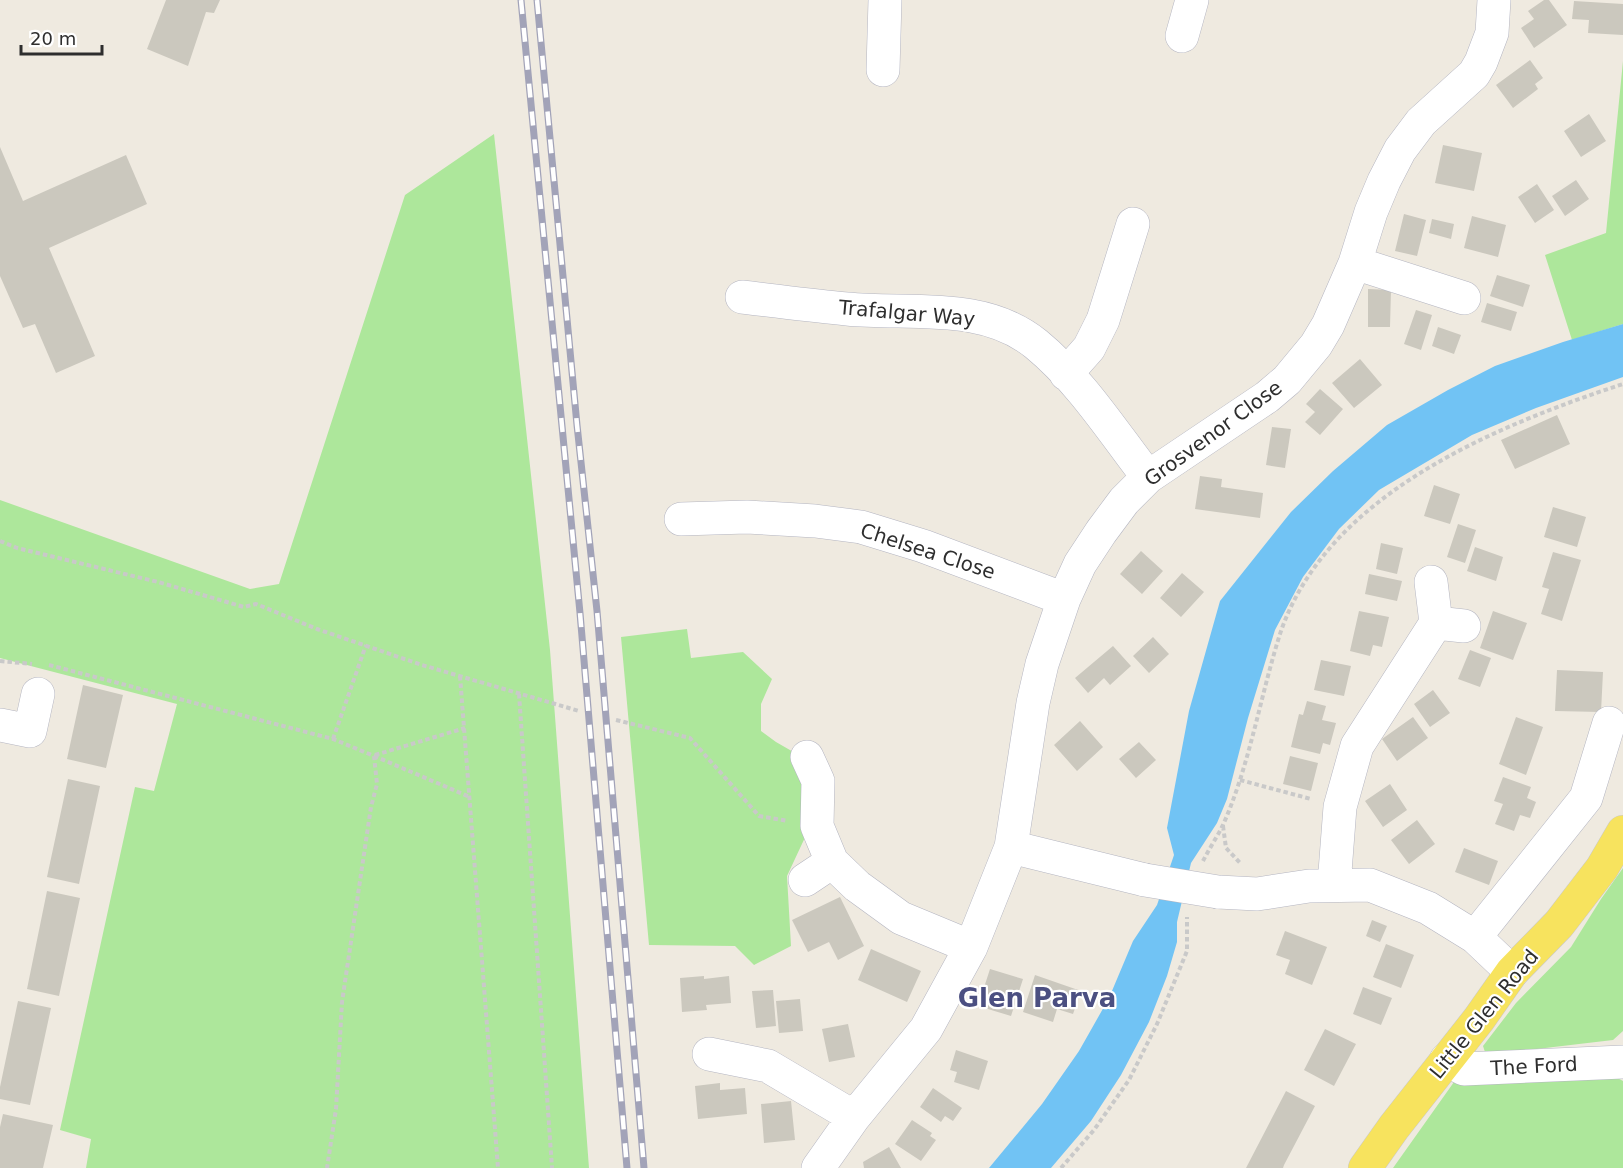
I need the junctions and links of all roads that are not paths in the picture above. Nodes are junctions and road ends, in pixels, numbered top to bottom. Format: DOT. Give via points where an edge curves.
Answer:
graph roads {
  1 [pos="885,0"];
  2 [pos="1192,0"];
  3 [pos="1494,0"];
  4 [pos="1182,36"];
  5 [pos="883,70"];
  6 [pos="1133,224"];
  7 [pos="1355,263"];
  8 [pos="742,297"];
  9 [pos="1464,298"];
  10 [pos="1066,374"];
  11 [pos="1148,477"];
  12 [pos="681,519"];
  13 [pos="1431,582"];
  14 [pos="1064,599"];
  15 [pos="39,674"];
  16 [pos="1609,723"];
  17 [pos="0,725"];
  18 [pos="807,757"];
  19 [pos="1623,832"];
  20 [pos="1011,847"];
  21 [pos="832,862"];
  22 [pos="805,880"];
  23 [pos="1334,885"];
  24 [pos="1475,938"];
  25 [pos="971,946"];
  26 [pos="1512,972"];
  27 [pos="709,1054"];
  28 [pos="1446,1060"];
  29 [pos="1623,1062"];
  30 [pos="854,1118"];
  31 [pos="818,1168"];
  32 [pos="1365,1168"];
  1 -- 5 [label="street"];
  2 -- 4 [label="street"];
  3 -- 7 [label="street, Grosvenor Close" via="1492,33 1481,62 1420,122 1400,150 1371,212"];
  6 -- 10 [label="street" via="1102,320 1089,348"];
  7 -- 9 [label="street"];
  7 -- 11 [label="street, Grosvenor Close" via="1328,325 1287,380"];
  8 -- 10 [label="street, Trafalgar Way" via="848,309 973,316 1016,331 1036,344"];
  10 -- 11 [label="street, Trafalgar Way"];
  11 -- 14 [label="street, Grosvenor Close" via="1101,532"];
  12 -- 14 [label="street, Chelsea Close" via="747,517 861,527"];
  13 -- 23 [label="street" via="1450,624 1357,746 1340,807"];
  14 -- 20 [label="street, Grosvenor Close" via="1035,693"];
  15 -- 17 [label="street" via="30,731"];
  16 -- 24 [label="street" via="1586,798"];
  18 -- 21 [label="street" via="818,781 817,826"];
  19 -- 26 [label="main road, Little Glen Road" via="1602,868 1559,924"];
  20 -- 23 [label="street, bridge" via="1145,880 1218,892 1257,894"];
  20 -- 25 [label="street, Grosvenor Close"];
  21 -- 22 [label="street"];
  21 -- 25 [label="street" via="900,918"];
  23 -- 24 [label="street" via="1370,885 1428,908"];
  24 -- 26 [label="street"];
  25 -- 30 [label="street, Grosvenor Close" via="926,1029"];
  26 -- 28 [label="main road, Little Glen Road"];
  27 -- 30 [label="street" via="768,1066"];
  28 -- 29 [label="street, The Ford" via="1464,1069"];
  28 -- 32 [label="main road, Little Glen Road"];
  30 -- 31 [label="street, Grosvenor Close"];
}
